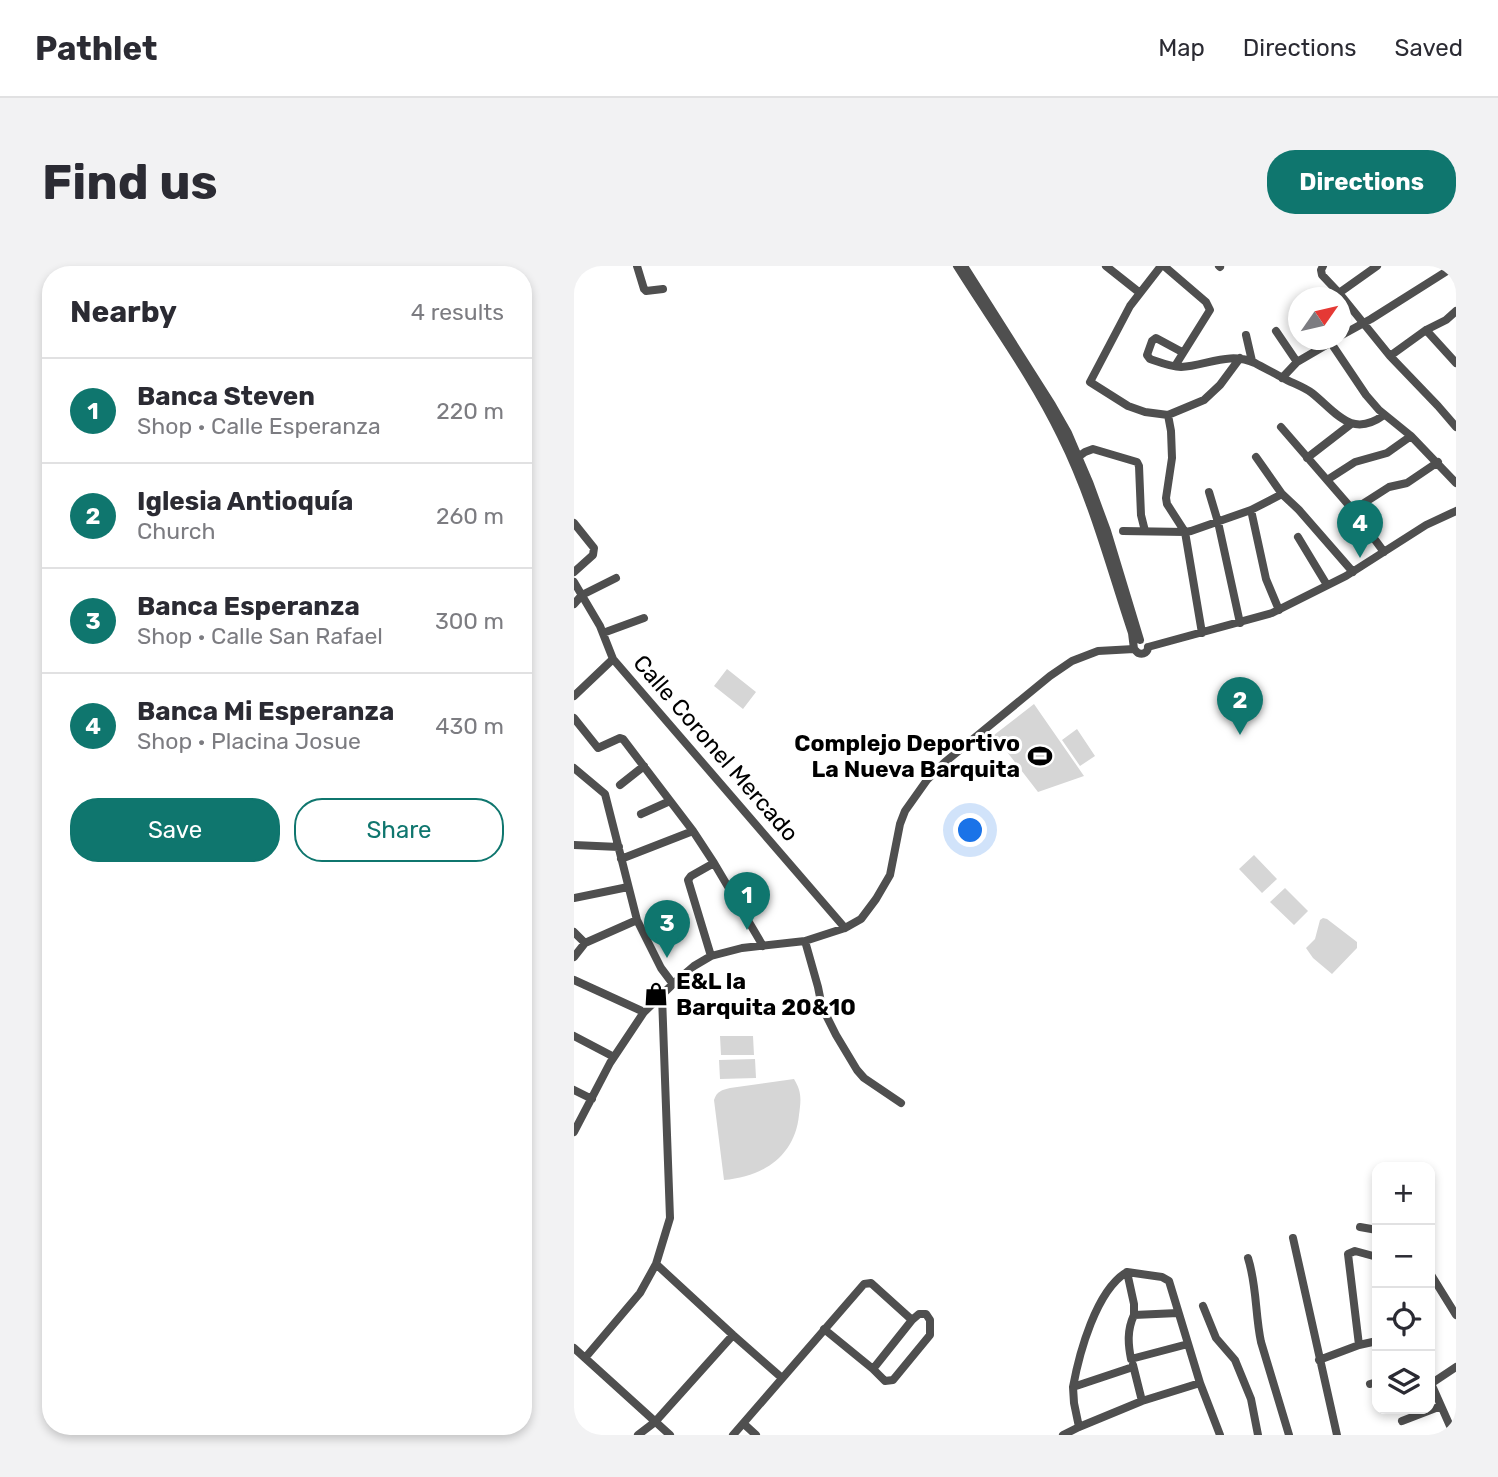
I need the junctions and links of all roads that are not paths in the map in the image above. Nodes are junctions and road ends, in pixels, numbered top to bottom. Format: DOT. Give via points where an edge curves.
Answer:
graph roads {
  1 [pos="637,266"];
  2 [pos="957,266"];
  3 [pos="964,266"];
  4 [pos="1106,266"];
  5 [pos="1162,266"];
  6 [pos="1323,266"];
  7 [pos="1377,266"];
  8 [pos="1455,266"];
  9 [pos="1333,287"];
  10 [pos="1347,287"];
  11 [pos="663,289"];
  12 [pos="1140,293"];
  13 [pos="1351,307"];
  14 [pos="1456,311"];
  15 [pos="1364,323"];
  16 [pos="1426,330"];
  17 [pos="1276,331"];
  18 [pos="1351,331"];
  19 [pos="1246,335"];
  20 [pos="1316,350"];
  21 [pos="1338,350"];
  22 [pos="1182,352"];
  23 [pos="1390,356"];
  24 [pos="1240,358"];
  25 [pos="1252,362"];
  26 [pos="1297,362"];
  27 [pos="1456,363"];
  28 [pos="1175,366"];
  29 [pos="1282,378"];
  30 [pos="1033,380"];
  31 [pos="1168,415"];
  32 [pos="1384,415"];
  33 [pos="1351,424"];
  34 [pos="1281,427"];
  35 [pos="1456,427"];
  36 [pos="1065,435"];
  37 [pos="1411,436"];
  38 [pos="1078,457"];
  39 [pos="1256,457"];
  40 [pos="1307,458"];
  41 [pos="1438,463"];
  42 [pos="1327,481"];
  43 [pos="1456,483"];
  44 [pos="1209,492"];
  45 [pos="1282,494"];
  46 [pos="1251,510"];
  47 [pos="1353,510"];
  48 [pos="1456,510"];
  49 [pos="1218,522"];
  50 [pos="574,523"];
  51 [pos="1123,531"];
  52 [pos="1145,531"];
  53 [pos="1185,532"];
  54 [pos="1298,537"];
  55 [pos="1384,552"];
  56 [pos="574,572"];
  57 [pos="1353,572"];
  58 [pos="616,578"];
  59 [pos="574,582"];
  60 [pos="1327,585"];
  61 [pos="582,595"];
  62 [pos="574,604"];
  63 [pos="1279,610"];
  64 [pos="645,618"];
  65 [pos="1240,623"];
  66 [pos="603,633"];
  67 [pos="1202,633"];
  68 [pos="1136,644"];
  69 [pos="614,659"];
  70 [pos="574,696"];
  71 [pos="574,718"];
  72 [pos="644,766"];
  73 [pos="577,771"];
  74 [pos="574,781"];
  75 [pos="620,785"];
  76 [pos="670,801"];
  77 [pos="641,814"];
  78 [pos="693,831"];
  79 [pos="574,845"];
  80 [pos="619,847"];
  81 [pos="621,859"];
  82 [pos="714,863"];
  83 [pos="628,887"];
  84 [pos="574,898"];
  85 [pos="637,920"];
  86 [pos="845,928"];
  87 [pos="574,932"];
  88 [pos="805,941"];
  89 [pos="585,943"];
  90 [pos="763,946"];
  91 [pos="711,956"];
  92 [pos="574,957"];
  93 [pos="574,980"];
  94 [pos="673,984"];
  95 [pos="662,996"];
  96 [pos="644,1012"];
  97 [pos="574,1036"];
  98 [pos="614,1057"];
  99 [pos="574,1090"];
  100 [pos="592,1099"];
  101 [pos="901,1103"];
  102 [pos="574,1130"];
  103 [pos="1360,1227"];
  104 [pos="1372,1229"];
  105 [pos="1293,1238"];
  106 [pos="1372,1256"];
  107 [pos="1248,1258"];
  108 [pos="656,1265"];
  109 [pos="1126,1272"];
  110 [pos="1435,1281"];
  111 [pos="1203,1306"];
  112 [pos="1178,1312"];
  113 [pos="1134,1315"];
  114 [pos="1456,1315"];
  115 [pos="912,1320"];
  116 [pos="824,1329"];
  117 [pos="733,1335"];
  118 [pos="1372,1342"];
  119 [pos="1188,1344"];
  120 [pos="1359,1345"];
  121 [pos="574,1348"];
  122 [pos="585,1358"];
  123 [pos="1319,1360"];
  124 [pos="1132,1363"];
  125 [pos="1456,1367"];
  126 [pos="873,1369"];
  127 [pos="782,1378"];
  128 [pos="1435,1380"];
  129 [pos="1200,1383"];
  130 [pos="1073,1387"];
  131 [pos="1435,1392"];
  132 [pos="1142,1401"];
  133 [pos="1441,1406"];
  134 [pos="1456,1415"];
  135 [pos="1402,1421"];
  136 [pos="1447,1421"];
  137 [pos="655,1422"];
  138 [pos="744,1424"];
  139 [pos="1079,1427"];
  140 [pos="638,1435"];
  141 [pos="670,1435"];
  142 [pos="733,1435"];
  143 [pos="756,1435"];
  144 [pos="1063,1435"];
  145 [pos="1220,1435"];
  146 [pos="1258,1435"];
  147 [pos="1289,1435"];
  148 [pos="1337,1435"];
  149 [pos="1454,1435"];
  1 -- 11 [label="street" via="646,291"];
  2 -- 30 [label="street"];
  3 -- 30 [label="street"];
  4 -- 12 [label="street"];
  5 -- 12 [label="street"];
  5 -- 22 [label="street" via="1210,310"];
  6 -- 9 [label="street" via="1322,275"];
  7 -- 10 [label="street"];
  8 -- 15 [label="street"];
  12 -- 31 [label="street" via="1090,380 1128,406"];
  13 -- 15 [label="street"];
  14 -- 16 [label="street"];
  15 -- 18 [label="street"];
  15 -- 23 [label="street"];
  16 -- 23 [label="street"];
  16 -- 27 [label="street"];
  17 -- 26 [label="street"];
  19 -- 25 [label="street"];
  20 -- 26 [label="street"];
  21 -- 32 [label="street" via="1366,396"];
  22 -- 28 [label="street"];
  22 -- 28 [label="street" via="1156,338 1152,341 1148,357"];
  23 -- 35 [label="street"];
  24 -- 25 [label="street"];
  24 -- 28 [label="street"];
  24 -- 31 [label="street" via="1205,400"];
  25 -- 29 [label="street"];
  26 -- 29 [label="street"];
  29 -- 33 [label="street" via="1310,391"];
  30 -- 36 [label="street"];
  31 -- 53 [label="street" via="1172,458 1166,498"];
  32 -- 33 [label="street" via="1376,421"];
  32 -- 37 [label="street"];
  33 -- 40 [label="street"];
  34 -- 40 [label="street"];
  36 -- 38 [label="street"];
  36 -- 68 [label="street"];
  37 -- 41 [label="street"];
  37 -- 42 [label="street" via="1387,453 1355,462"];
  38 -- 52 [label="street" via="1093,449 1137,462"];
  38 -- 68 [label="street" via="1107,531"];
  39 -- 45 [label="street"];
  40 -- 42 [label="street"];
  41 -- 43 [label="street"];
  41 -- 47 [label="street"];
  42 -- 47 [label="street"];
  44 -- 49 [label="street"];
  45 -- 46 [label="street"];
  45 -- 57 [label="street"];
  46 -- 49 [label="street"];
  46 -- 63 [label="street" via="1266,579"];
  47 -- 55 [label="street"];
  48 -- 55 [label="street"];
  49 -- 53 [label="street"];
  49 -- 65 [label="street"];
  50 -- 56 [label="street" via="594,548 593,555"];
  51 -- 52 [label="street"];
  52 -- 53 [label="street"];
  53 -- 67 [label="street"];
  54 -- 60 [label="street"];
  55 -- 57 [label="street"];
  57 -- 60 [label="street"];
  58 -- 61 [label="street"];
  59 -- 61 [label="street, Calle Coronel Mercado"];
  60 -- 63 [label="street"];
  61 -- 62 [label="street"];
  61 -- 66 [label="street, Calle Coronel Mercado"];
  63 -- 65 [label="street"];
  64 -- 66 [label="street"];
  65 -- 67 [label="street"];
  66 -- 69 [label="street, Calle Coronel Mercado"];
  67 -- 68 [label="street" via="1148,647 1145,641"];
  68 -- 86 [label="street" via="1098,650 1072,661 945,762 905,811 890,875 876,899 860,919"];
  69 -- 70 [label="street"];
  69 -- 86 [label="street, Calle Coronel Mercado"];
  71 -- 72 [label="street" via="598,748 622,738"];
  72 -- 75 [label="street"];
  72 -- 76 [label="street"];
  73 -- 74 [label="street"];
  73 -- 80 [label="street" via="606,794"];
  76 -- 77 [label="street"];
  76 -- 78 [label="street"];
  78 -- 81 [label="street"];
  78 -- 82 [label="street"];
  79 -- 80 [label="street"];
  80 -- 81 [label="street"];
  81 -- 83 [label="street"];
  82 -- 90 [label="street"];
  82 -- 91 [label="street" via="688,880"];
  83 -- 84 [label="street"];
  83 -- 85 [label="street"];
  85 -- 89 [label="street"];
  85 -- 94 [label="street"];
  86 -- 88 [label="street"];
  87 -- 89 [label="street"];
  88 -- 90 [label="street"];
  88 -- 101 [label="street" via="822,1007 836,1035 857,1070"];
  89 -- 92 [label="street"];
  90 -- 91 [label="street"];
  91 -- 94 [label="street"];
  93 -- 96 [label="street"];
  94 -- 95 [label="street"];
  95 -- 96 [label="street"];
  95 -- 108 [label="street" via="670,1217"];
  96 -- 98 [label="street"];
  97 -- 98 [label="street"];
  98 -- 100 [label="street"];
  99 -- 100 [label="street"];
  100 -- 102 [label="street"];
  103 -- 104 [label="street"];
  105 -- 123 [label="street"];
  106 -- 120 [label="street" via="1348,1254"];
  107 -- 147 [label="street" via="1261,1342"];
  108 -- 117 [label="street"];
  108 -- 122 [label="street" via="640,1293"];
  109 -- 112 [label="street" via="1166,1278"];
  109 -- 113 [label="street"];
  109 -- 130 [label="street" via="1110,1286 1094,1318"];
  110 -- 114 [label="street"];
  111 -- 146 [label="street" via="1216,1338 1236,1360"];
  112 -- 113 [label="street"];
  112 -- 119 [label="street"];
  113 -- 124 [label="street" via="1128,1345"];
  115 -- 116 [label="street" via="869,1283"];
  115 -- 126 [label="street"];
  115 -- 126 [label="street" via="926,1314 930,1335 892,1380 885,1381"];
  116 -- 126 [label="street"];
  116 -- 127 [label="street"];
  117 -- 127 [label="street"];
  117 -- 137 [label="street"];
  118 -- 120 [label="street"];
  119 -- 124 [label="street"];
  119 -- 129 [label="street"];
  120 -- 123 [label="street"];
  121 -- 122 [label="street"];
  122 -- 137 [label="street"];
  123 -- 148 [label="street"];
  124 -- 130 [label="street"];
  124 -- 132 [label="street"];
  125 -- 128 [label="street"];
  127 -- 138 [label="street"];
  129 -- 132 [label="street"];
  129 -- 145 [label="street"];
  130 -- 139 [label="street"];
  131 -- 133 [label="street"];
  132 -- 139 [label="street"];
  133 -- 135 [label="street"];
  133 -- 136 [label="street"];
  134 -- 136 [label="street"];
  136 -- 149 [label="street"];
  137 -- 140 [label="street"];
  137 -- 141 [label="street"];
  138 -- 142 [label="street"];
  138 -- 143 [label="street"];
  139 -- 144 [label="street"];
}
